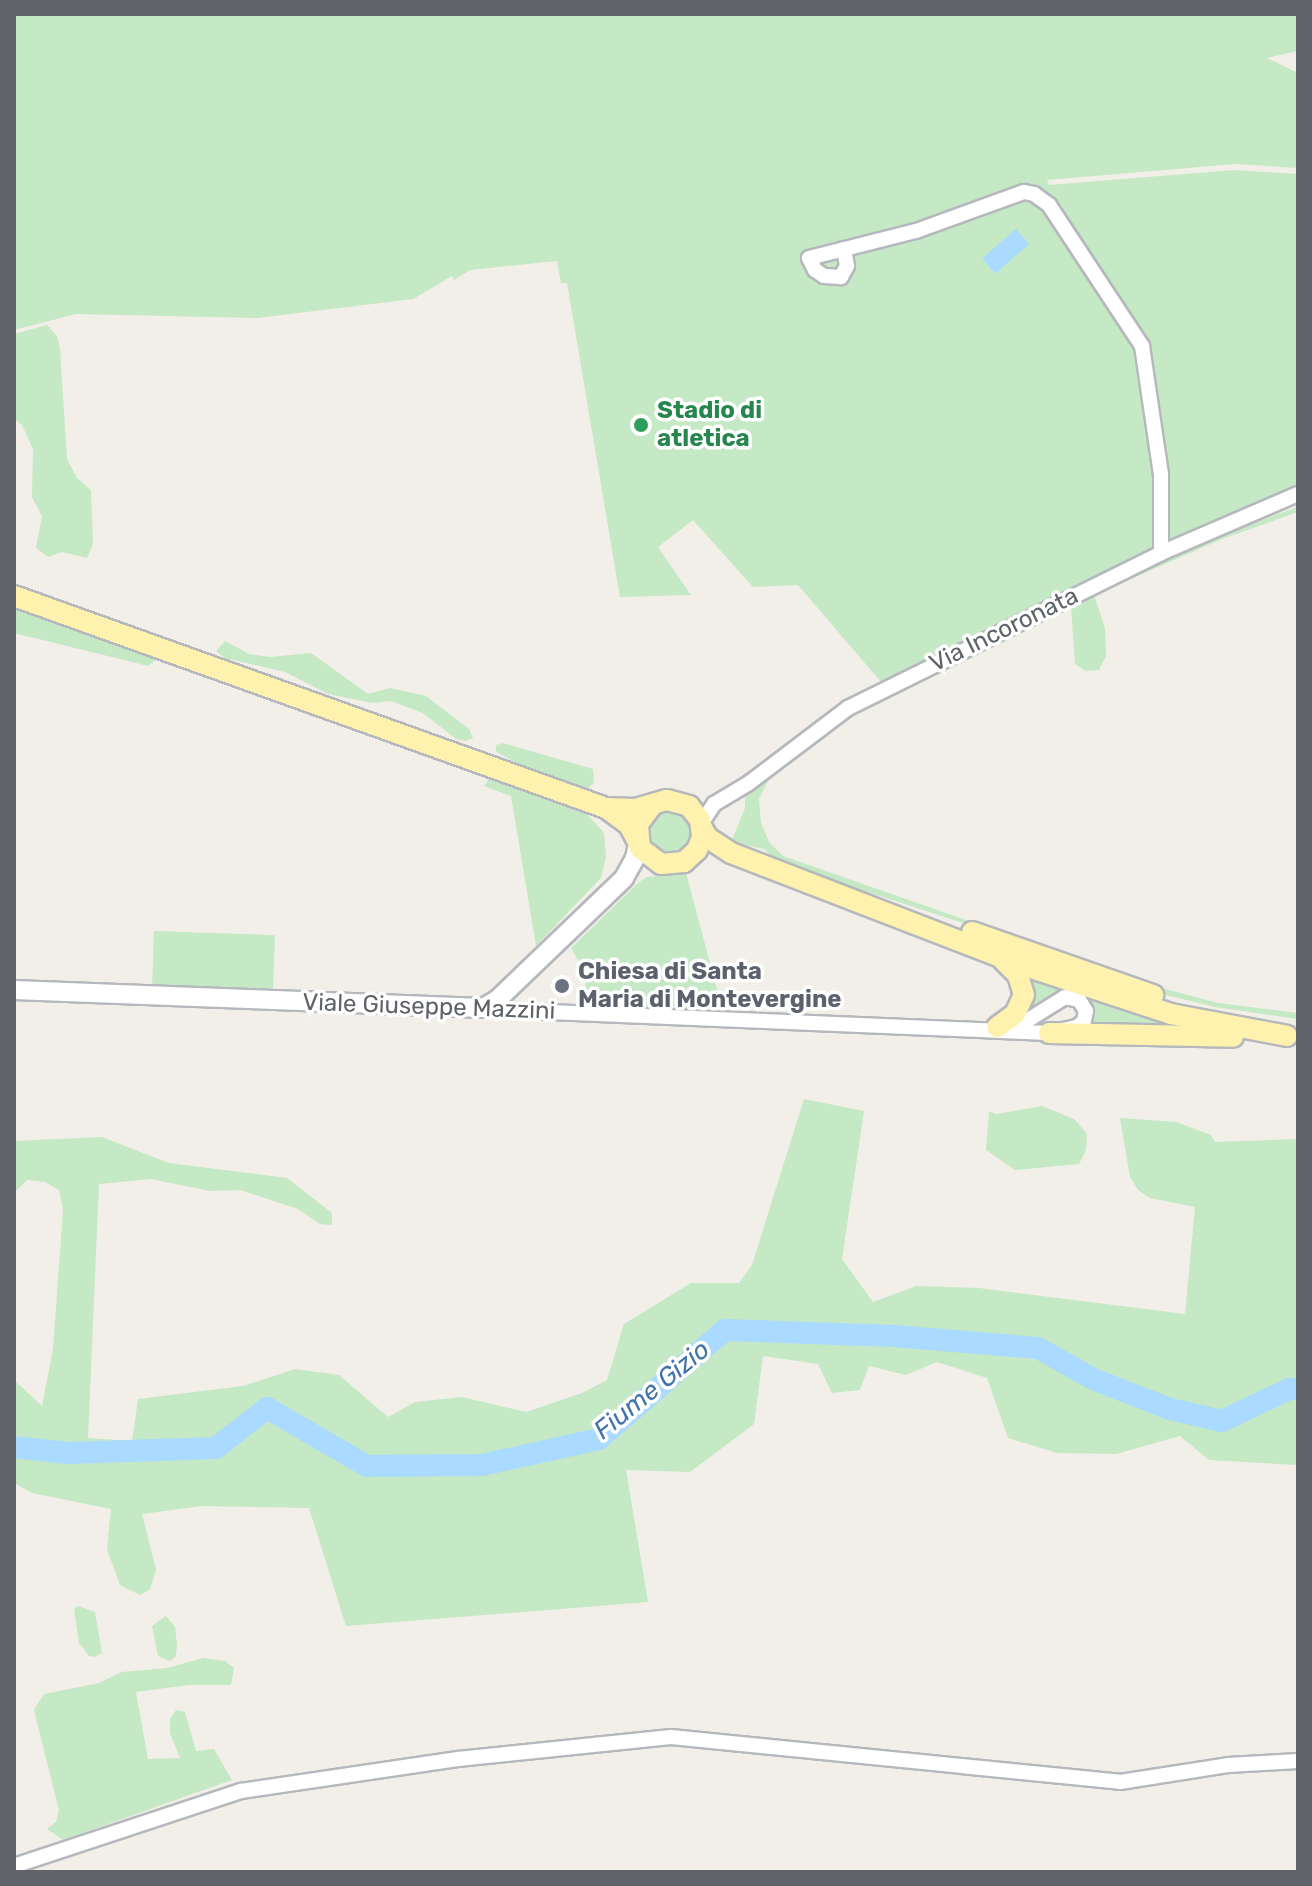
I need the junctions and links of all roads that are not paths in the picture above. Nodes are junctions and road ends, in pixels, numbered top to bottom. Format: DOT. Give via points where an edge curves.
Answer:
graph roads {
  1 [pos="844,249"];
  2 [pos="1298,494"];
  3 [pos="1161,553"];
  4 [pos="14,596"];
  5 [pos="728,795"];
  6 [pos="653,804"];
  7 [pos="685,804"];
  8 [pos="606,808"];
  9 [pos="702,826"];
  10 [pos="638,842"];
  11 [pos="731,853"];
  12 [pos="691,857"];
  13 [pos="665,865"];
  14 [pos="624,878"];
  15 [pos="846,894"];
  16 [pos="997,955"];
  17 [pos="511,986"];
  18 [pos="14,990"];
  19 [pos="488,1006"];
  20 [pos="529,1011"];
  21 [pos="993,1028"];
  22 [pos="1049,1033"];
  23 [pos="1294,1033"];
  24 [pos="1298,1761"];
  25 [pos="14,1866"];
  1 -- 3 [label="street" via="916,231 1024,192 1049,205 1142,346 1161,474"];
  2 -- 3 [label="street, Via Incoronata"];
  3 -- 5 [label="street, Via Incoronata" via="848,708"];
  4 -- 8 [label="main road"];
  5 -- 7 [label="street, Via Incoronata"];
  5 -- 9 [label="street, Via Incoronata" via="710,808"];
  6 -- 7 [label="main road"];
  6 -- 8 [label="main road"];
  6 -- 10 [label="main road" via="640,819"];
  7 -- 9 [label="main road"];
  8 -- 10 [label="main road" via="629,825"];
  9 -- 11 [label="main road" via="708,838"];
  9 -- 12 [label="main road"];
  10 -- 13 [label="main road" via="649,858"];
  10 -- 14 [label="main road"];
  11 -- 12 [label="main road"];
  11 -- 15 [label="main road"];
  12 -- 13 [label="main road"];
  13 -- 14 [label="main road"];
  14 -- 17 [label="main road"];
  15 -- 16 [label="main road"];
  15 -- 23 [label="main road" via="1181,1004"];
  16 -- 21 [label="main road" via="1018,975 1024,995 1015,1014"];
  16 -- 23 [label="main road" via="1152,1009"];
  17 -- 19 [label="main road"];
  17 -- 20 [label="street" via="518,1004"];
  18 -- 19 [label="main road, Viale Giuseppe Mazzini"];
  19 -- 20 [label="street, Viale Giuseppe Mazzini"];
  20 -- 21 [label="street, Viale Giuseppe Mazzini"];
  21 -- 22 [label="street, Viale Giuseppe Mazzini"];
  21 -- 22 [label="street, Viale Giuseppe Mazzini" via="1025,1022 1065,997 1082,1003 1086,1014 1081,1024"];
  22 -- 23 [label="main road"];
  24 -- 25 [label="street" via="1228,1765 1120,1782 671,1737 458,1759 241,1791"];
}
